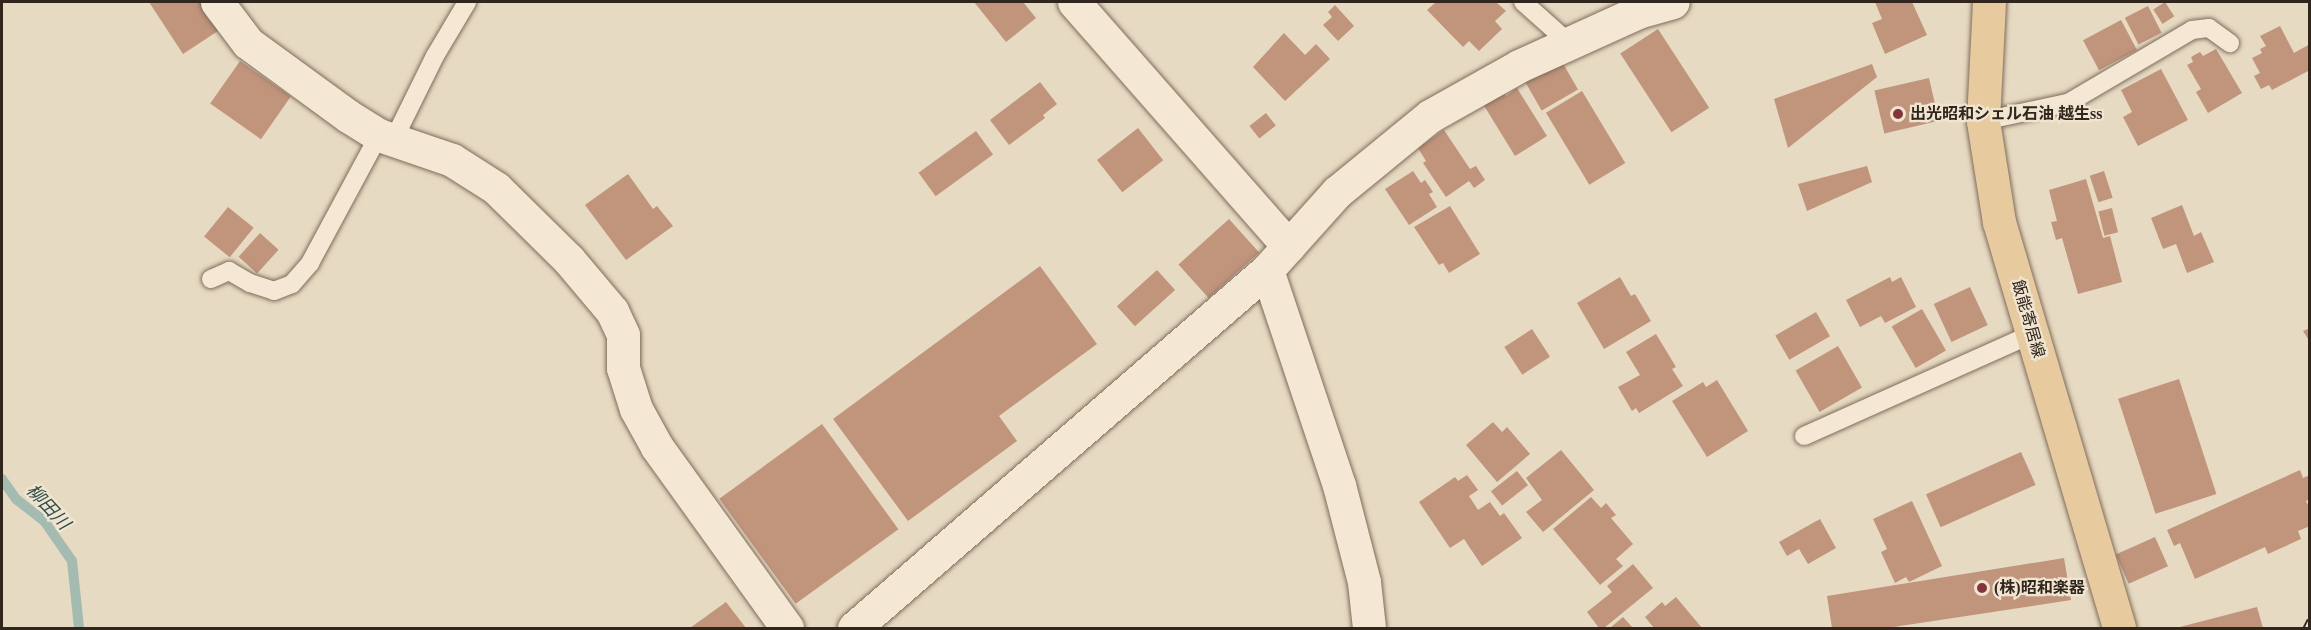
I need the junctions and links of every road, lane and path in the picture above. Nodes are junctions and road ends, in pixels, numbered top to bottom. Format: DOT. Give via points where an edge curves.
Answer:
graph roads {
  1 [pos="217,2"];
  2 [pos="467,2"];
  3 [pos="1074,2"];
  4 [pos="1523,2"];
  5 [pos="1673,2"];
  6 [pos="1989,2"];
  7 [pos="1569,43"];
  8 [pos="2230,43"];
  9 [pos="1983,121"];
  10 [pos="386,138"];
  11 [pos="1277,258"];
  12 [pos="211,279"];
  13 [pos="2032,334"];
  14 [pos="1804,436"];
  15 [pos="787,628"];
  16 [pos="854,628"];
  17 [pos="1369,628"];
  18 [pos="2119,628"];
  1 -- 10 [label="street" via="248,43"];
  2 -- 10 [label="lane"];
  3 -- 11 [label="street"];
  4 -- 7 [label="lane"];
  5 -- 7 [label="street" via="1638,12"];
  6 -- 9 [label="main road, 飯能寄居線"];
  7 -- 11 [label="street" via="1430,116 1337,192"];
  8 -- 9 [label="lane" via="2209,28 2192,30 2068,103"];
  9 -- 13 [label="main road, 飯能寄居線" via="1999,222"];
  10 -- 12 [label="lane" via="310,263 292,284 274,291 229,271"];
  10 -- 15 [label="street" via="452,160 496,188 569,260 612,311 623,335 622,368 636,409 657,447"];
  11 -- 16 [label="street"];
  11 -- 17 [label="street" via="1364,582"];
  13 -- 14 [label="lane"];
  13 -- 18 [label="main road, 飯能寄居線"];
}
